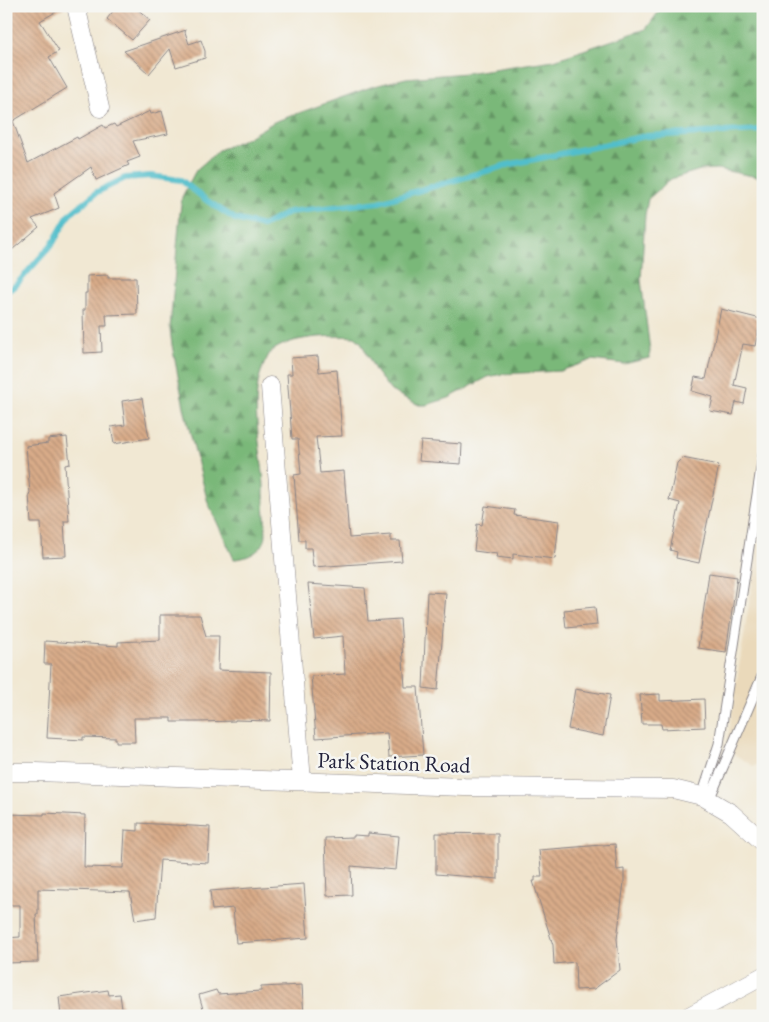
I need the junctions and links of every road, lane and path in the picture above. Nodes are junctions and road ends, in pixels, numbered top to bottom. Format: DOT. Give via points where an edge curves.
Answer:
graph roads {
  1 [pos="76,6"];
  2 [pos="100,108"];
  3 [pos="270,386"];
  4 [pos="763,455"];
  5 [pos="763,674"];
  6 [pos="6,772"];
  7 [pos="302,781"];
  8 [pos="706,798"];
  9 [pos="763,842"];
  10 [pos="763,976"];
  11 [pos="689,1016"];
  1 -- 2 [label="street"];
  3 -- 7 [label="street"];
  4 -- 8 [label="lane" via="719,744"];
  5 -- 8 [label="lane"];
  6 -- 7 [label="street, Park Station Road"];
  7 -- 8 [label="street, Park Station Road" via="464,787 673,788"];
  8 -- 9 [label="street, Park Station Road" via="731,813"];
  10 -- 11 [label="street"];
}
